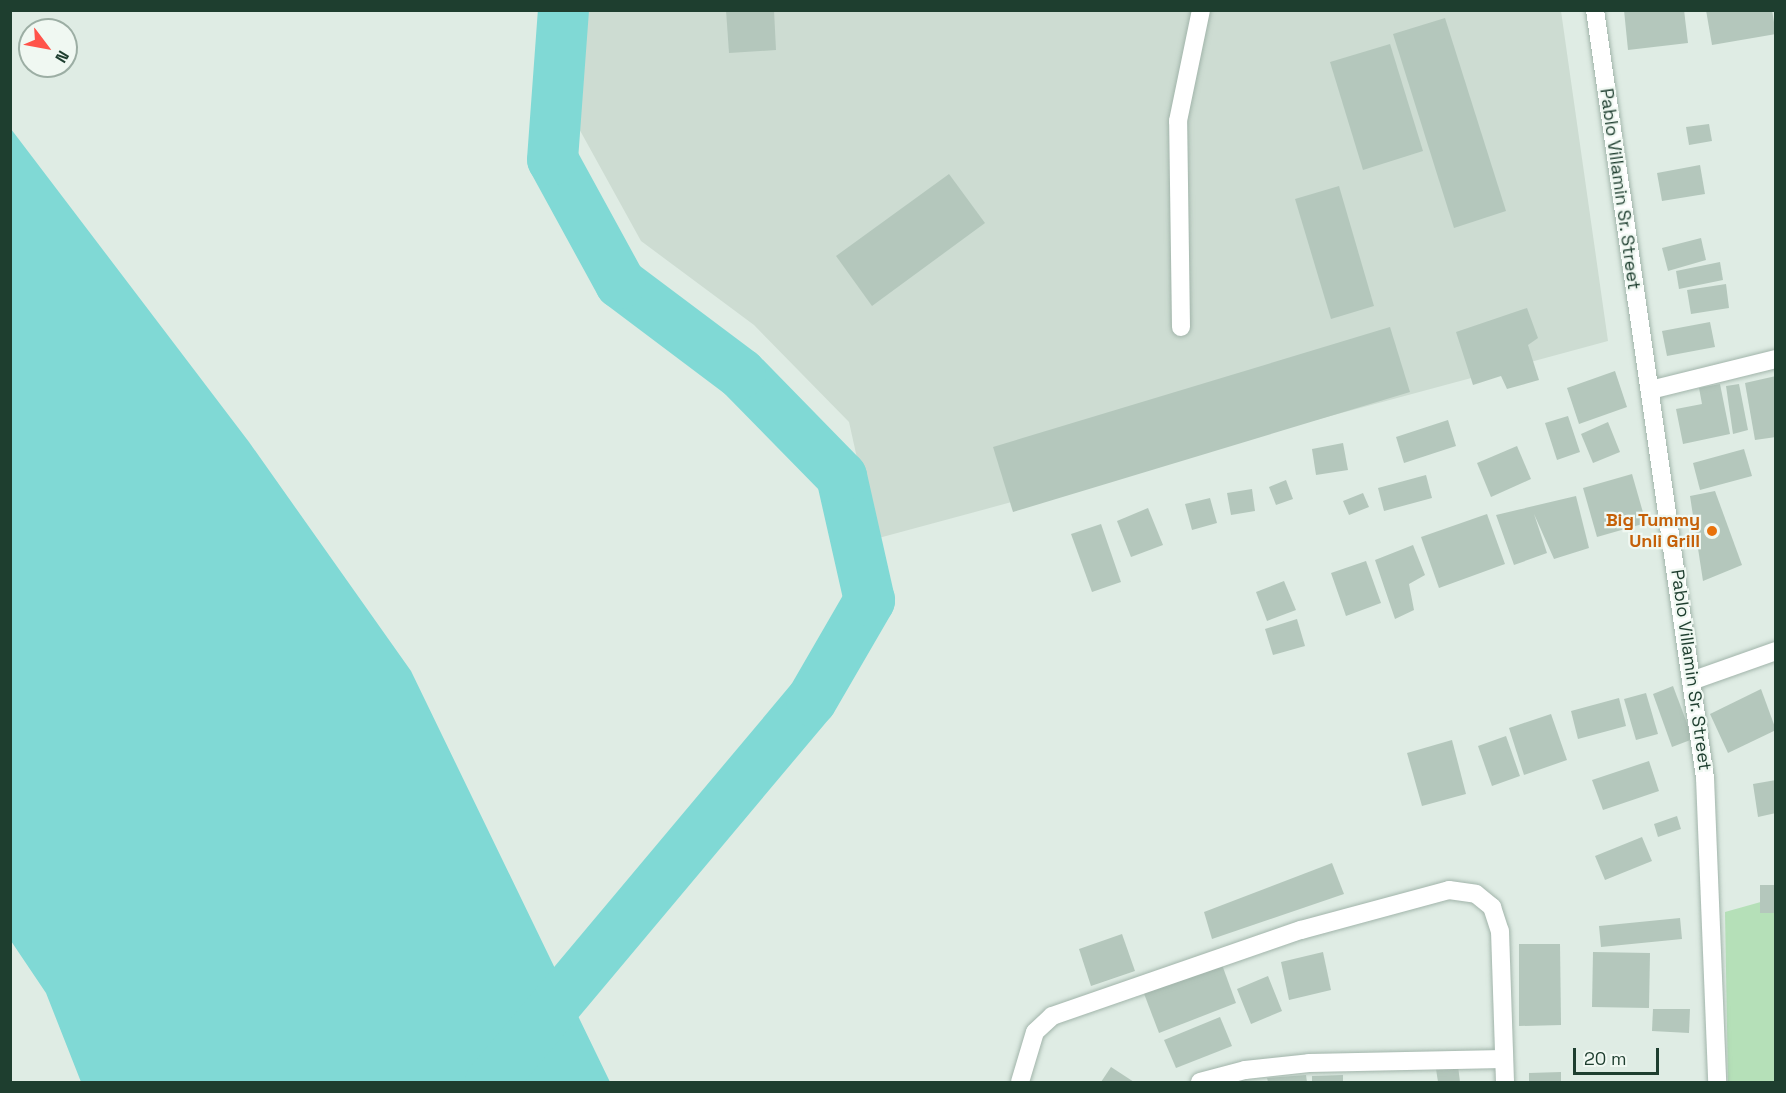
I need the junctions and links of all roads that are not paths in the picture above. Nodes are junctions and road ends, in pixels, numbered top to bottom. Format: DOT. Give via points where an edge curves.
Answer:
graph roads {
  1 [pos="1201,10"];
  2 [pos="1595,10"];
  3 [pos="1182,327"];
  4 [pos="1776,359"];
  5 [pos="1650,390"];
  6 [pos="1776,651"];
  7 [pos="1694,681"];
  8 [pos="1503,1059"];
  9 [pos="1020,1083"];
  10 [pos="1200,1083"];
  11 [pos="1505,1083"];
  12 [pos="1717,1083"];
  1 -- 3 [label="street" via="1178,120"];
  2 -- 5 [label="street, Pablo Villamin Sr. Street"];
  4 -- 5 [label="street"];
  5 -- 7 [label="street, Pablo Villamin Sr. Street"];
  6 -- 7 [label="street"];
  7 -- 12 [label="street, Pablo Villamin Sr. Street" via="1714,924"];
  8 -- 9 [label="street" via="1500,931 1492,907 1476,894 1449,890 1301,930 1052,1016 1035,1032"];
  8 -- 10 [label="street" via="1309,1064 1245,1070"];
  8 -- 11 [label="street"];
}
